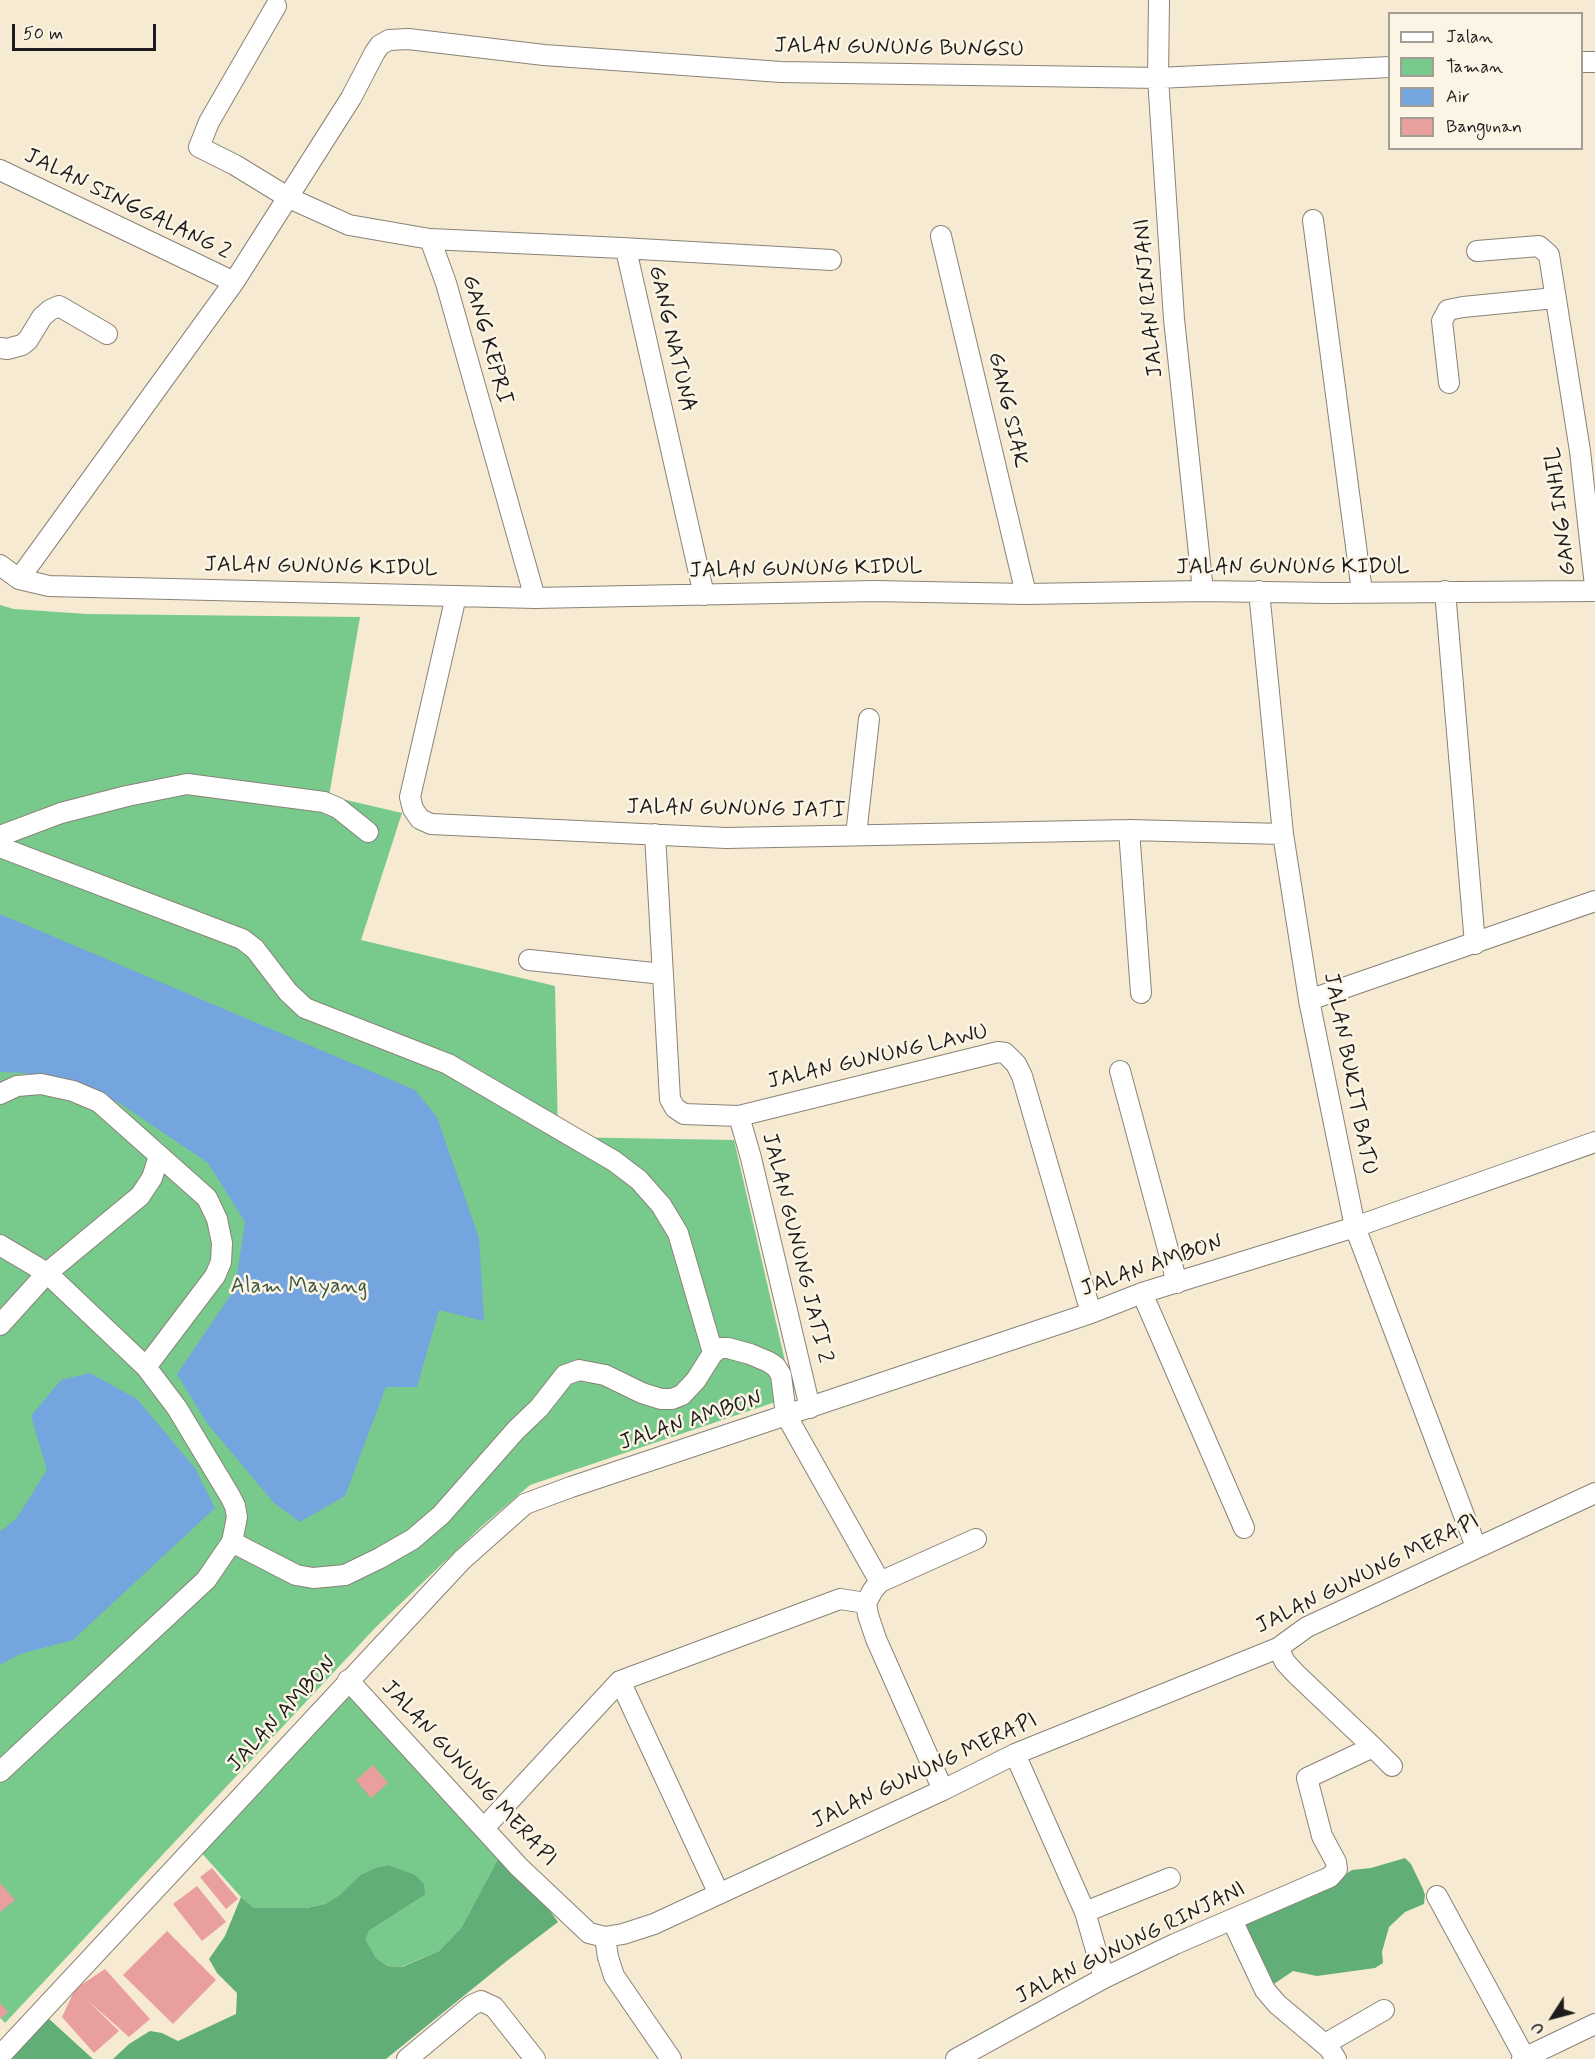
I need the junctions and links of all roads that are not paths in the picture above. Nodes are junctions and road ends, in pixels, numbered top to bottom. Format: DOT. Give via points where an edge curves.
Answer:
graph roads {
  1 [pos="1159,0"];
  2 [pos="276,6"];
  3 [pos="1388,67"];
  4 [pos="1158,78"];
  5 [pos="0,170"];
  6 [pos="289,198"];
  7 [pos="1313,220"];
  8 [pos="941,236"];
  9 [pos="430,239"];
  10 [pos="622,248"];
  11 [pos="1477,251"];
  12 [pos="831,260"];
  13 [pos="234,282"];
  14 [pos="1555,298"];
  15 [pos="106,334"];
  16 [pos="0,348"];
  17 [pos="1449,383"];
  18 [pos="0,566"];
  19 [pos="19,579"];
  20 [pos="1595,586"];
  21 [pos="1203,591"];
  22 [pos="1259,591"];
  23 [pos="1445,591"];
  24 [pos="1595,591"];
  25 [pos="1362,592"];
  26 [pos="1026,594"];
  27 [pos="704,595"];
  28 [pos="456,596"];
  29 [pos="535,598"];
  30 [pos="869,719"];
  31 [pos="1129,830"];
  32 [pos="368,832"];
  33 [pos="655,834"];
  34 [pos="1284,834"];
  35 [pos="856,835"];
  36 [pos="0,836"];
  37 [pos="0,848"];
  38 [pos="1595,901"];
  39 [pos="1475,944"];
  40 [pos="529,960"];
  41 [pos="663,974"];
  42 [pos="1141,993"];
  43 [pos="1309,1000"];
  44 [pos="1120,1071"];
  45 [pos="0,1094"];
  46 [pos="739,1116"];
  47 [pos="1595,1142"];
  48 [pos="159,1156"];
  49 [pos="1355,1227"];
  50 [pos="0,1245"];
  51 [pos="46,1273"];
  52 [pos="1177,1283"];
  53 [pos="1143,1293"];
  54 [pos="1091,1313"];
  55 [pos="0,1325"];
  56 [pos="713,1353"];
  57 [pos="146,1367"];
  58 [pos="810,1408"];
  59 [pos="786,1415"];
  60 [pos="1595,1493"];
  61 [pos="1244,1528"];
  62 [pos="976,1539"];
  63 [pos="232,1542"];
  64 [pos="1476,1547"];
  65 [pos="880,1582"];
  66 [pos="867,1603"];
  67 [pos="1278,1648"];
  68 [pos="348,1680"];
  69 [pos="620,1681"];
  70 [pos="1373,1747"];
  71 [pos="1014,1754"];
  72 [pos="1392,1766"];
  73 [pos="0,1772"];
  74 [pos="943,1790"];
  75 [pos="484,1828"];
  76 [pos="1170,1878"];
  77 [pos="719,1894"];
  78 [pos="1437,1896"];
  79 [pos="1085,1912"];
  80 [pos="1232,1920"];
  81 [pos="605,1937"];
  82 [pos="1104,1978"];
  83 [pos="1384,2010"];
  84 [pos="1595,2024"];
  85 [pos="428,2052"];
  86 [pos="1330,2052"];
  87 [pos="0,2056"];
  88 [pos="1523,2058"];
  89 [pos="407,2059"];
  90 [pos="535,2059"];
  91 [pos="671,2059"];
  92 [pos="956,2059"];
  1 -- 4 [label="street, JALAN RINJANI"];
  2 -- 6 [label="street" via="199,147"];
  3 -- 4 [label="street, JALAN GUNUNG BUNGSU"];
  4 -- 6 [label="street, JALAN GUNUNG BUNGSU" via="781,72 544,55 393,38 380,45"];
  4 -- 21 [label="street, JALAN RINJANI" via="1174,319"];
  5 -- 13 [label="street, JALAN SINGGALANG 2"];
  6 -- 9 [label="street" via="349,225"];
  6 -- 13 [label="street, JALAN GUNUNG BUNGSU"];
  7 -- 25 [label="street"];
  8 -- 26 [label="street, GANG SIAK"];
  9 -- 10 [label="street, GANG NATUNA"];
  9 -- 29 [label="street, GANG KEPRI" via="446,283"];
  10 -- 12 [label="street"];
  10 -- 27 [label="street, GANG NATUNA" via="627,254"];
  11 -- 14 [label="street, GANG INHIL" via="1542,248 1549,255"];
  13 -- 19 [label="street, JALAN GUNUNG BUNGSU"];
  14 -- 17 [label="street" via="1448,310 1442,321"];
  14 -- 20 [label="street, GANG INHIL" via="1580,451"];
  15 -- 16 [label="street" via="59,306 42,317 22,345"];
  18 -- 19 [label="street"];
  19 -- 28 [label="street, JALAN GUNUNG KIDUL" via="49,586"];
  21 -- 22 [label="street, JALAN GUNUNG KIDUL"];
  21 -- 26 [label="street, JALAN GUNUNG KIDUL"];
  22 -- 25 [label="street, JALAN GUNUNG KIDUL"];
  22 -- 34 [label="street, JALAN BUKIT BATU"];
  23 -- 24 [label="street, JALAN GUNUNG KIDUL"];
  23 -- 25 [label="street, JALAN GUNUNG KIDUL"];
  23 -- 39 [label="street"];
  26 -- 27 [label="street, JALAN GUNUNG KIDUL" via="874,591"];
  27 -- 29 [label="street, JALAN GUNUNG KIDUL"];
  28 -- 29 [label="street, JALAN GUNUNG KIDUL"];
  28 -- 33 [label="street, JALAN GUNUNG JATI" via="410,797 412,809 420,819 431,824"];
  30 -- 35 [label="street"];
  31 -- 34 [label="street, JALAN GUNUNG JATI"];
  31 -- 35 [label="street, JALAN GUNUNG JATI"];
  31 -- 42 [label="street"];
  32 -- 36 [label="street" via="324,802 187,784 62,813"];
  33 -- 35 [label="street, JALAN GUNUNG JATI" via="726,838"];
  33 -- 41 [label="street, JALAN GUNUNG JATI 2"];
  34 -- 43 [label="street, JALAN BUKIT BATU"];
  37 -- 56 [label="street" via="242,939 305,1008 448,1064 614,1161 639,1180 678,1233"];
  38 -- 39 [label="street"];
  39 -- 43 [label="street"];
  40 -- 41 [label="street"];
  41 -- 46 [label="street, JALAN GUNUNG JATI 2" via="670,1099 684,1114"];
  43 -- 49 [label="street, JALAN BUKIT BATU"];
  44 -- 52 [label="street"];
  45 -- 48 [label="street" via="29,1083 73,1091 99,1102"];
  46 -- 54 [label="street, JALAN GUNUNG LAWU" via="1005,1053 1022,1076"];
  46 -- 58 [label="street, JALAN GUNUNG JATI 2"];
  47 -- 49 [label="street, JALAN AMBON"];
  48 -- 51 [label="street" via="152,1178 140,1196"];
  48 -- 57 [label="street" via="207,1198 218,1219 221,1262 215,1276"];
  49 -- 52 [label="street, JALAN AMBON"];
  49 -- 64 [label="street, JALAN BUKIT BATU"];
  50 -- 51 [label="street"];
  51 -- 55 [label="street"];
  51 -- 57 [label="street"];
  52 -- 53 [label="street, JALAN AMBON"];
  53 -- 54 [label="street, JALAN AMBON"];
  53 -- 61 [label="street"];
  54 -- 58 [label="street, JALAN AMBON"];
  56 -- 59 [label="street" via="728,1348 776,1367 781,1375"];
  56 -- 63 [label="street" via="696,1380 682,1395 672,1399 642,1393 605,1375 579,1370 565,1375 441,1515 413,1539 345,1575 296,1575"];
  57 -- 63 [label="street" via="177,1408 235,1506"];
  58 -- 59 [label="street, JALAN AMBON"];
  59 -- 65 [label="street"];
  59 -- 68 [label="street, JALAN AMBON" via="525,1504 462,1560"];
  60 -- 64 [label="street, JALAN GUNUNG MERAPI"];
  62 -- 65 [label="street"];
  63 -- 73 [label="street" via="206,1580"];
  64 -- 67 [label="street, JALAN GUNUNG MERAPI" via="1307,1627"];
  65 -- 66 [label="street"];
  66 -- 69 [label="street" via="840,1599"];
  66 -- 74 [label="street" via="876,1639"];
  67 -- 70 [label="street" via="1296,1674"];
  67 -- 71 [label="street, JALAN GUNUNG MERAPI"];
  68 -- 75 [label="street, JALAN GUNUNG MERAPI"];
  68 -- 87 [label="street, JALAN AMBON"];
  69 -- 75 [label="street"];
  69 -- 77 [label="street"];
  70 -- 72 [label="street"];
  70 -- 80 [label="street, JALAN GUNUNG RINJANI" via="1307,1778 1322,1836 1337,1869 1330,1877"];
  71 -- 74 [label="street, JALAN GUNUNG MERAPI"];
  71 -- 79 [label="street"];
  74 -- 77 [label="street, JALAN GUNUNG MERAPI"];
  75 -- 81 [label="street, JALAN GUNUNG MERAPI" via="589,1933"];
  76 -- 79 [label="street"];
  77 -- 81 [label="street, JALAN GUNUNG MERAPI" via="654,1924"];
  78 -- 88 [label="street"];
  79 -- 82 [label="street"];
  80 -- 82 [label="street, JALAN GUNUNG RINJANI"];
  80 -- 86 [label="street" via="1265,1990"];
  81 -- 91 [label="street" via="614,1976"];
  82 -- 92 [label="street, JALAN GUNUNG RINJANI"];
  83 -- 86 [label="street"];
  84 -- 88 [label="street"];
  85 -- 89 [label="street"];
  85 -- 90 [label="street" via="472,2005 482,2001 494,2007"];
}
